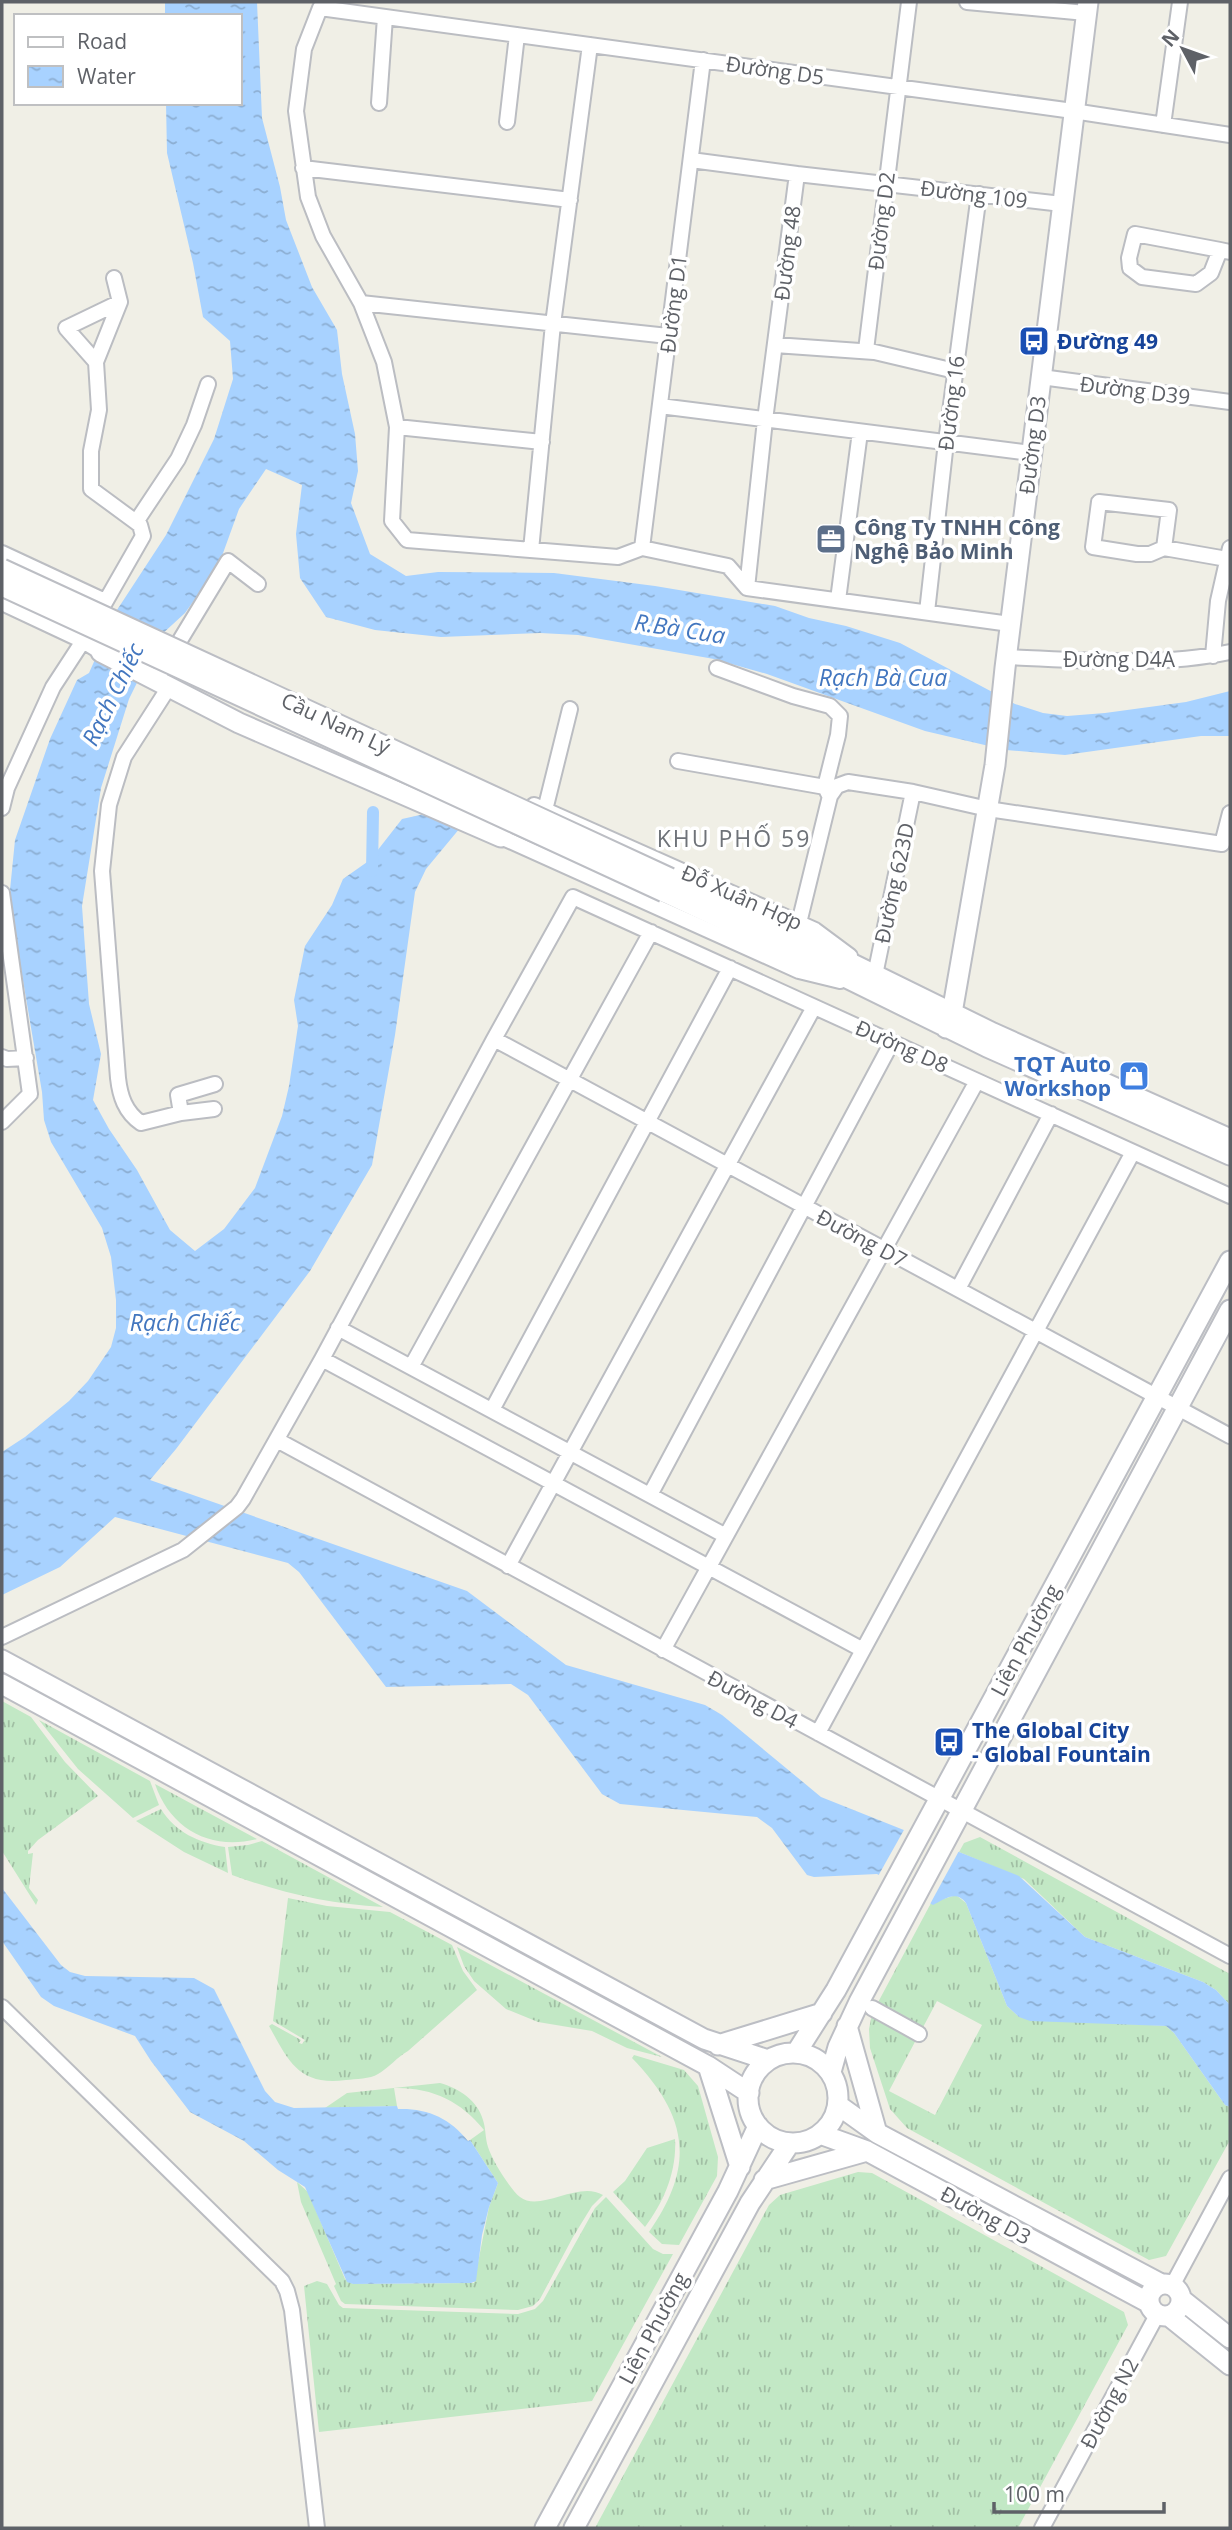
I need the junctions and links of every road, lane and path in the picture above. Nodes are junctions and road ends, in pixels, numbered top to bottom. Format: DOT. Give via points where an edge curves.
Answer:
graph roads {
  1 [pos="909,2"];
  2 [pos="967,2"];
  3 [pos="1180,2"];
  4 [pos="1000,3"];
  5 [pos="1087,7"];
  6 [pos="385,17"];
  7 [pos="517,35"];
  8 [pos="590,45"];
  9 [pos="703,60"];
  10 [pos="897,87"];
  11 [pos="379,103"];
  12 [pos="1073,111"];
  13 [pos="506,122"];
  14 [pos="1163,125"];
  15 [pos="1230,135"];
  16 [pos="691,160"];
  17 [pos="303,168"];
  18 [pos="797,174"];
  19 [pos="886,183"];
  20 [pos="979,194"];
  21 [pos="570,200"];
  22 [pos="1062,204"];
  23 [pos="1225,251"];
  24 [pos="114,278"];
  25 [pos="120,302"];
  26 [pos="361,303"];
  27 [pos="553,324"];
  28 [pos="668,336"];
  29 [pos="775,345"];
  30 [pos="866,350"];
  31 [pos="96,362"];
  32 [pos="955,371"];
  33 [pos="1041,377"];
  34 [pos="208,384"];
  35 [pos="1230,402"];
  36 [pos="660,406"];
  37 [pos="765,420"];
  38 [pos="397,427"];
  39 [pos="860,432"];
  40 [pos="542,442"];
  41 [pos="946,442"];
  42 [pos="1031,453"];
  43 [pos="136,522"];
  44 [pos="642,548"];
  45 [pos="1164,548"];
  46 [pos="531,550"];
  47 [pos="2,552"];
  48 [pos="1229,554"];
  49 [pos="2,569"];
  50 [pos="258,584"];
  51 [pos="2,586"];
  52 [pos="747,588"];
  53 [pos="838,600"];
  54 [pos="105,601"];
  55 [pos="2,603"];
  56 [pos="927,612"];
  57 [pos="1010,624"];
  58 [pos="83,641"];
  59 [pos="101,652"];
  60 [pos="1230,652"];
  61 [pos="1213,656"];
  62 [pos="1006,663"];
  63 [pos="717,668"];
  64 [pos="154,680"];
  65 [pos="570,709"];
  66 [pos="678,761"];
  67 [pos="831,790"];
  68 [pos="913,792"];
  69 [pos="2,808"];
  70 [pos="988,809"];
  71 [pos="545,810"];
  72 [pos="1230,813"];
  73 [pos="501,837"];
  74 [pos="667,885"];
  75 [pos="2,893"];
  76 [pos="799,923"];
  77 [pos="4,927"];
  78 [pos="651,932"];
  79 [pos="730,968"];
  80 [pos="871,981"];
  81 [pos="814,1007"];
  82 [pos="949,1020"];
  83 [pos="494,1039"];
  84 [pos="892,1042"];
  85 [pos="2,1057"];
  86 [pos="26,1058"];
  87 [pos="569,1080"];
  88 [pos="977,1081"];
  89 [pos="215,1084"];
  90 [pos="214,1109"];
  91 [pos="181,1113"];
  92 [pos="1051,1114"];
  93 [pos="2,1122"];
  94 [pos="647,1122"];
  95 [pos="1230,1139"];
  96 [pos="1133,1152"];
  97 [pos="1230,1155"];
  98 [pos="728,1166"];
  99 [pos="1230,1196"];
  100 [pos="804,1207"];
  101 [pos="884,1250"];
  102 [pos="1230,1261"];
  103 [pos="958,1289"];
  104 [pos="1230,1310"];
  105 [pos="338,1328"];
  106 [pos="1036,1331"];
  107 [pos="322,1359"];
  108 [pos="411,1367"];
  109 [pos="1157,1397"];
  110 [pos="1178,1408"];
  111 [pos="492,1410"];
  112 [pos="1230,1436"];
  113 [pos="277,1440"];
  114 [pos="572,1453"];
  115 [pos="554,1484"];
  116 [pos="650,1495"];
  117 [pos="726,1536"];
  118 [pos="508,1566"];
  119 [pos="709,1567"];
  120 [pos="2,1637"];
  121 [pos="663,1650"];
  122 [pos="863,1650"];
  123 [pos="2,1660"];
  124 [pos="2,1684"];
  125 [pos="818,1733"];
  126 [pos="172,1752"];
  127 [pos="162,1770"];
  128 [pos="939,1799"];
  129 [pos="962,1811"];
  130 [pos="414,1883"];
  131 [pos="403,1901"];
  132 [pos="1230,1956"];
  133 [pos="2,2007"];
  134 [pos="872,2008"];
  135 [pos="651,2010"];
  136 [pos="822,2013"];
  137 [pos="847,2026"];
  138 [pos="640,2029"];
  139 [pos="919,2034"];
  140 [pos="719,2045"];
  141 [pos="796,2053"];
  142 [pos="768,2060"];
  143 [pos="708,2066"];
  144 [pos="831,2072"];
  145 [pos="749,2093"];
  146 [pos="838,2105"];
  147 [pos="758,2126"];
  148 [pos="877,2133"];
  149 [pos="820,2134"];
  150 [pos="790,2143"];
  151 [pos="867,2151"];
  152 [pos="740,2167"];
  153 [pos="1230,2178"];
  154 [pos="764,2180"];
  155 [pos="1057,2229"];
  156 [pos="1046,2248"];
  157 [pos="1171,2290"];
  158 [pos="1158,2311"];
  159 [pos="1230,2338"];
  160 [pos="1230,2365"];
  161 [pos="548,2527"];
  162 [pos="317,2528"];
  163 [pos="574,2528"];
  164 [pos="1042,2528"];
  1 -- 10 [label="street, Đường D2"];
  2 -- 4 [label="street"];
  3 -- 14 [label="street"];
  4 -- 5 [label="street"];
  5 -- 12 [label="street, Đường D3"];
  6 -- 7 [label="street, Đường D5"];
  6 -- 11 [label="street"];
  6 -- 17 [label="street, Đường D5" via="320,8 304,49 296,111"];
  7 -- 8 [label="street, Đường D5"];
  7 -- 13 [label="street"];
  8 -- 9 [label="street, Đường D5"];
  8 -- 21 [label="street"];
  9 -- 10 [label="street, Đường D5"];
  9 -- 16 [label="street, Đường D1"];
  10 -- 12 [label="street, Đường D5"];
  10 -- 19 [label="street, Đường D2"];
  12 -- 14 [label="street, Đường D5"];
  12 -- 22 [label="street, Đường D3"];
  14 -- 15 [label="street, Đường D5"];
  16 -- 18 [label="street"];
  16 -- 28 [label="street, Đường D1"];
  17 -- 21 [label="street"];
  17 -- 26 [label="street" via="323,236"];
  18 -- 19 [label="street"];
  18 -- 29 [label="street, Đường 48"];
  19 -- 20 [label="street, Đường 109"];
  19 -- 30 [label="street, Đường D2"];
  20 -- 22 [label="street, Đường 109"];
  20 -- 32 [label="street, Đường 16"];
  21 -- 27 [label="street"];
  22 -- 33 [label="street, Đường D3"];
  23 -- 23 [label="street" via="1135,234 1130,268 1142,276 1196,284 1211,274"];
  24 -- 25 [label="street"];
  25 -- 31 [label="street"];
  25 -- 31 [label="street" via="66,328"];
  26 -- 27 [label="street"];
  26 -- 38 [label="street" via="384,362"];
  27 -- 28 [label="street"];
  27 -- 40 [label="street"];
  28 -- 36 [label="street, Đường D1"];
  29 -- 30 [label="street"];
  29 -- 37 [label="street, Đường 48"];
  30 -- 32 [label="street"];
  31 -- 43 [label="street" via="99,410 91,451 91,489"];
  32 -- 41 [label="street, Đường 16"];
  33 -- 35 [label="street, Đường D39"];
  33 -- 42 [label="street, Đường D3"];
  34 -- 43 [label="street" via="178,459"];
  36 -- 37 [label="street"];
  36 -- 44 [label="street, Đường D1"];
  37 -- 39 [label="street"];
  37 -- 52 [label="street, Đường 48"];
  38 -- 40 [label="street"];
  38 -- 46 [label="street" via="392,521 407,540"];
  39 -- 41 [label="street"];
  39 -- 53 [label="street"];
  40 -- 46 [label="street"];
  41 -- 42 [label="street"];
  41 -- 56 [label="street, Đường 16"];
  42 -- 57 [label="street, Đường D3"];
  43 -- 54 [label="street" via="143,536"];
  44 -- 46 [label="street" via="618,557"];
  44 -- 52 [label="street" via="728,566"];
  45 -- 45 [label="street" via="1169,510 1099,502 1093,547 1137,554"];
  45 -- 48 [label="street"];
  47 -- 54 [label="street"];
  48 -- 61 [label="street" via="1218,601"];
  49 -- 74 [label="street, Cầu Nam Lý, bridge"];
  50 -- 64 [label="street" via="228,561"];
  51 -- 74 [label="street, Cầu Nam Lý, bridge"];
  52 -- 53 [label="street"];
  53 -- 56 [label="street"];
  54 -- 58 [label="street"];
  55 -- 58 [label="street"];
  56 -- 57 [label="street"];
  57 -- 62 [label="street, Đường D3"];
  58 -- 59 [label="street"];
  58 -- 69 [label="street" via="53,687"];
  59 -- 64 [label="street, Đỗ Xuân Hợp"];
  60 -- 61 [label="street, Đường D4A"];
  61 -- 62 [label="street, Đường D4A"];
  62 -- 70 [label="street, Đường D3"];
  63 -- 67 [label="street" via="830,706 840,716"];
  64 -- 73 [label="street, Đỗ Xuân Hợp" via="239,723"];
  64 -- 91 [label="street" via="108,805 102,871 120,1094 141,1123"];
  65 -- 71 [label="street"];
  66 -- 67 [label="street"];
  67 -- 68 [label="street" via="848,782"];
  67 -- 76 [label="street"];
  68 -- 70 [label="street"];
  68 -- 80 [label="street, Đường 623D"];
  70 -- 72 [label="street" via="1222,844"];
  70 -- 82 [label="street, Đường D3"];
  71 -- 73 [label="street, Đỗ Xuân Hợp" via="521,803"];
  71 -- 76 [label="street, Đỗ Xuân Hợp"];
  73 -- 80 [label="street, Đỗ Xuân Hợp" via="799,971"];
  74 -- 80 [label="street, Đỗ Xuân Hợp"];
  75 -- 77 [label="street"];
  76 -- 80 [label="street, Đỗ Xuân Hợp" via="815,930"];
  77 -- 86 [label="street"];
  78 -- 79 [label="street, Đường D8"];
  78 -- 83 [label="street, Đường D8" via="573,897"];
  78 -- 87 [label="street"];
  79 -- 81 [label="street, Đường D8"];
  79 -- 94 [label="street"];
  80 -- 82 [label="street, Đỗ Xuân Hợp"];
  81 -- 84 [label="street, Đường D8"];
  81 -- 98 [label="street"];
  82 -- 95 [label="street, Đỗ Xuân Hợp"];
  82 -- 97 [label="street, Đỗ Xuân Hợp"];
  83 -- 87 [label="street, Đường D7"];
  83 -- 105 [label="street"];
  84 -- 88 [label="street, Đường D8"];
  84 -- 100 [label="street"];
  85 -- 86 [label="street"];
  86 -- 93 [label="street" via="30,1094"];
  87 -- 94 [label="street, Đường D7"];
  87 -- 108 [label="street"];
  88 -- 92 [label="street, Đường D8"];
  88 -- 101 [label="street"];
  89 -- 91 [label="street" via="178,1095"];
  90 -- 91 [label="street"];
  92 -- 96 [label="street, Đường D8"];
  92 -- 103 [label="street"];
  94 -- 98 [label="street, Đường D7"];
  94 -- 111 [label="street"];
  96 -- 99 [label="street, Đường D8"];
  96 -- 106 [label="street"];
  98 -- 100 [label="street, Đường D7"];
  98 -- 114 [label="street"];
  100 -- 101 [label="street, Đường D7"];
  100 -- 116 [label="street"];
  101 -- 103 [label="street, Đường D7"];
  101 -- 117 [label="street"];
  102 -- 109 [label="street, Liên Phường"];
  103 -- 106 [label="street, Đường D7"];
  104 -- 110 [label="street, Liên Phường"];
  105 -- 107 [label="street"];
  105 -- 108 [label="street"];
  106 -- 109 [label="street, Đường D7"];
  106 -- 122 [label="street"];
  107 -- 113 [label="street"];
  107 -- 115 [label="street"];
  108 -- 111 [label="street"];
  109 -- 110 [label="street, Đường D7"];
  109 -- 128 [label="street, Liên Phường"];
  110 -- 112 [label="street, Đường D7"];
  110 -- 129 [label="street, Liên Phường"];
  111 -- 114 [label="street"];
  113 -- 118 [label="street, Đường D4"];
  113 -- 120 [label="street" via="237,1507 193,1544"];
  114 -- 115 [label="street"];
  114 -- 116 [label="street"];
  115 -- 118 [label="street"];
  115 -- 119 [label="street"];
  116 -- 117 [label="street"];
  117 -- 119 [label="street"];
  118 -- 121 [label="street, Đường D4"];
  119 -- 121 [label="street"];
  119 -- 122 [label="street"];
  121 -- 125 [label="street, Đường D4"];
  122 -- 125 [label="street"];
  123 -- 126 [label="street"];
  124 -- 127 [label="street"];
  125 -- 128 [label="street, Đường D4"];
  126 -- 127 [label="street"];
  126 -- 130 [label="street"];
  127 -- 131 [label="street"];
  128 -- 129 [label="street, Đường D4"];
  128 -- 136 [label="street, Liên Phường"];
  129 -- 132 [label="street, Đường D4"];
  129 -- 137 [label="street, Liên Phường"];
  130 -- 131 [label="street"];
  130 -- 135 [label="street"];
  131 -- 138 [label="street"];
  133 -- 162 [label="street" via="282,2281 292,2310"];
  134 -- 139 [label="street"];
  135 -- 138 [label="street"];
  135 -- 140 [label="street"];
  136 -- 140 [label="street"];
  136 -- 141 [label="street, Liên Phường"];
  137 -- 144 [label="street, Liên Phường"];
  137 -- 148 [label="street"];
  138 -- 143 [label="street"];
  140 -- 142 [label="street"];
  141 -- 142 [label="street"];
  141 -- 144 [label="street" via="817,2059"];
  142 -- 145 [label="street" via="753,2077"];
  143 -- 145 [label="street"];
  143 -- 152 [label="street"];
  144 -- 146 [label="street"];
  145 -- 147 [label="street" via="750,2110"];
  146 -- 148 [label="street, Đường D3"];
  146 -- 149 [label="street"];
  147 -- 150 [label="street" via="773,2138"];
  147 -- 152 [label="street, Liên Phường"];
  148 -- 155 [label="street, Đường D3"];
  149 -- 150 [label="street"];
  149 -- 151 [label="street, Đường D3"];
  150 -- 154 [label="street, Liên Phường"];
  151 -- 154 [label="street"];
  151 -- 156 [label="street, Đường D3"];
  152 -- 161 [label="street, Liên Phường"];
  153 -- 157 [label="street"];
  154 -- 163 [label="street, Liên Phường"];
  155 -- 156 [label="street"];
  155 -- 157 [label="street, Đường D3"];
  156 -- 158 [label="street, Đường D3"];
  157 -- 158 [label="street" via="1179,2308"];
  157 -- 158 [label="street" via="1151,2291"];
  157 -- 159 [label="street, Đường D3"];
  158 -- 160 [label="street, Đường D3"];
  158 -- 164 [label="street, Đường N2"];
}
